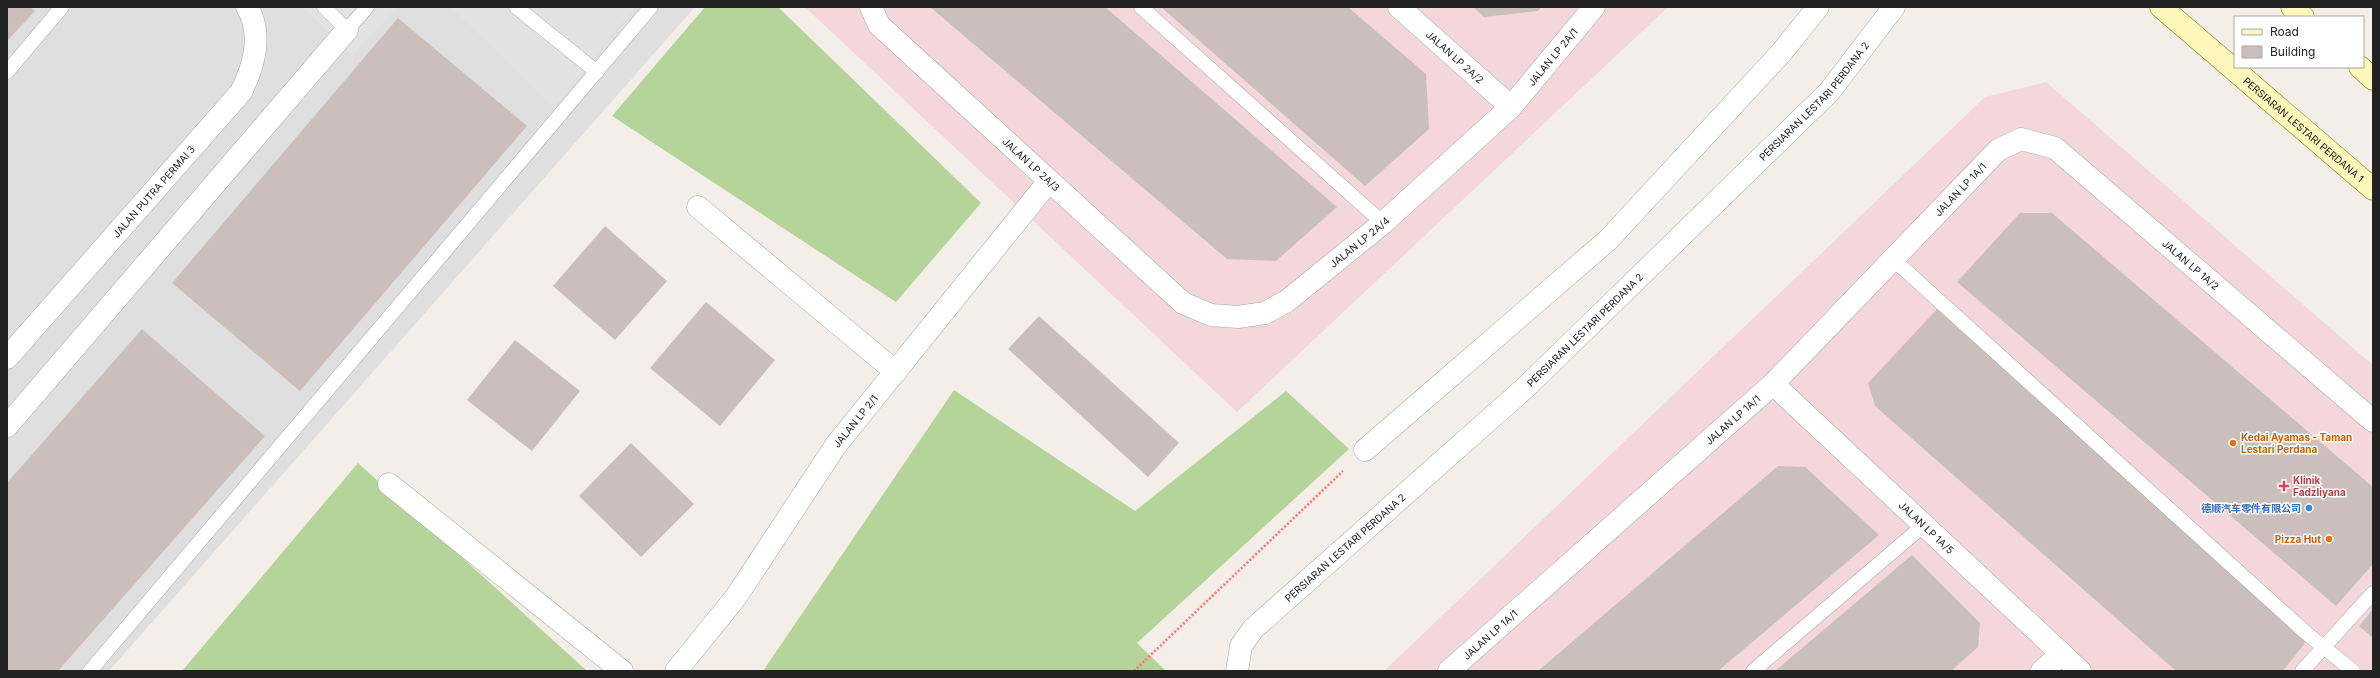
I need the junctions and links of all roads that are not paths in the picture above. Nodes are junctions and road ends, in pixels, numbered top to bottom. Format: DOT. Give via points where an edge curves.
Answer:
graph roads {
  1 [pos="62,7"];
  2 [pos="247,7"];
  3 [pos="324,7"];
  4 [pos="367,7"];
  5 [pos="516,7"];
  6 [pos="1141,7"];
  7 [pos="1399,7"];
  8 [pos="1594,7"];
  9 [pos="1818,7"];
  10 [pos="1894,7"];
  11 [pos="2161,7"];
  12 [pos="2292,7"];
  13 [pos="645,9"];
  14 [pos="875,16"];
  15 [pos="2302,16"];
  16 [pos="347,30"];
  17 [pos="2361,68"];
  18 [pos="7,72"];
  19 [pos="597,72"];
  20 [pos="2373,78"];
  21 [pos="1511,107"];
  22 [pos="1998,150"];
  23 [pos="1049,181"];
  24 [pos="2373,189"];
  25 [pos="698,207"];
  26 [pos="1383,223"];
  27 [pos="1894,260"];
  28 [pos="1183,303"];
  29 [pos="7,358"];
  30 [pos="896,372"];
  31 [pos="1773,384"];
  32 [pos="2373,421"];
  33 [pos="7,426"];
  34 [pos="1365,450"];
  35 [pos="389,484"];
  36 [pos="1924,525"];
  37 [pos="2373,593"];
  38 [pos="2324,647"];
  39 [pos="2062,654"];
  40 [pos="90,671"];
  41 [pos="622,671"];
  42 [pos="676,671"];
  43 [pos="1237,671"];
  44 [pos="1449,671"];
  45 [pos="1753,671"];
  46 [pos="2042,671"];
  47 [pos="2080,671"];
  48 [pos="2302,671"];
  49 [pos="2353,671"];
  1 -- 18 [label="lane"];
  2 -- 29 [label="street, JALAN PUTRA PERMAI 3" via="254,18 254,51 249,76 241,92"];
  3 -- 16 [label="lane"];
  4 -- 16 [label="lane"];
  5 -- 19 [label="lane"];
  6 -- 26 [label="lane"];
  7 -- 21 [label="street, JALAN LP 2A/2"];
  8 -- 21 [label="street, JALAN LP 2A/1"];
  9 -- 34 [label="street" via="1781,53 1608,240"];
  10 -- 43 [label="street, PERSIARAN LESTARI PERDANA 2" via="1829,92 1532,381 1253,629 1241,646"];
  11 -- 24 [label="street, PERSIARAN LESTARI PERDANA 1"];
  12 -- 15 [label="street"];
  13 -- 19 [label="lane"];
  14 -- 23 [label="street, JALAN LP 2A/3"];
  16 -- 33 [label="street"];
  17 -- 20 [label="street"];
  19 -- 40 [label="lane"];
  21 -- 26 [label="street, JALAN LP 2A/4"];
  22 -- 27 [label="street, JALAN LP 1A/1"];
  22 -- 32 [label="street, JALAN LP 1A/2" via="2021,139 2055,148"];
  23 -- 28 [label="street, JALAN LP 2A/3"];
  23 -- 30 [label="street, JALAN LP 2/1"];
  25 -- 30 [label="street"];
  26 -- 28 [label="street, JALAN LP 2A/4" via="1287,301 1265,313 1238,317 1211,315"];
  27 -- 31 [label="street, JALAN LP 1A/1"];
  27 -- 38 [label="lane"];
  30 -- 42 [label="street, JALAN LP 2/1" via="836,446 736,597"];
  31 -- 36 [label="street, JALAN LP 1A/5"];
  31 -- 44 [label="street, JALAN LP 1A/1"];
  35 -- 41 [label="street"];
  36 -- 39 [label="street, JALAN LP 1A/5"];
  36 -- 45 [label="lane"];
  37 -- 38 [label="lane"];
  38 -- 48 [label="lane"];
  38 -- 49 [label="lane"];
  39 -- 46 [label="street"];
  39 -- 47 [label="street, JALAN LP 1A/5"];
}
